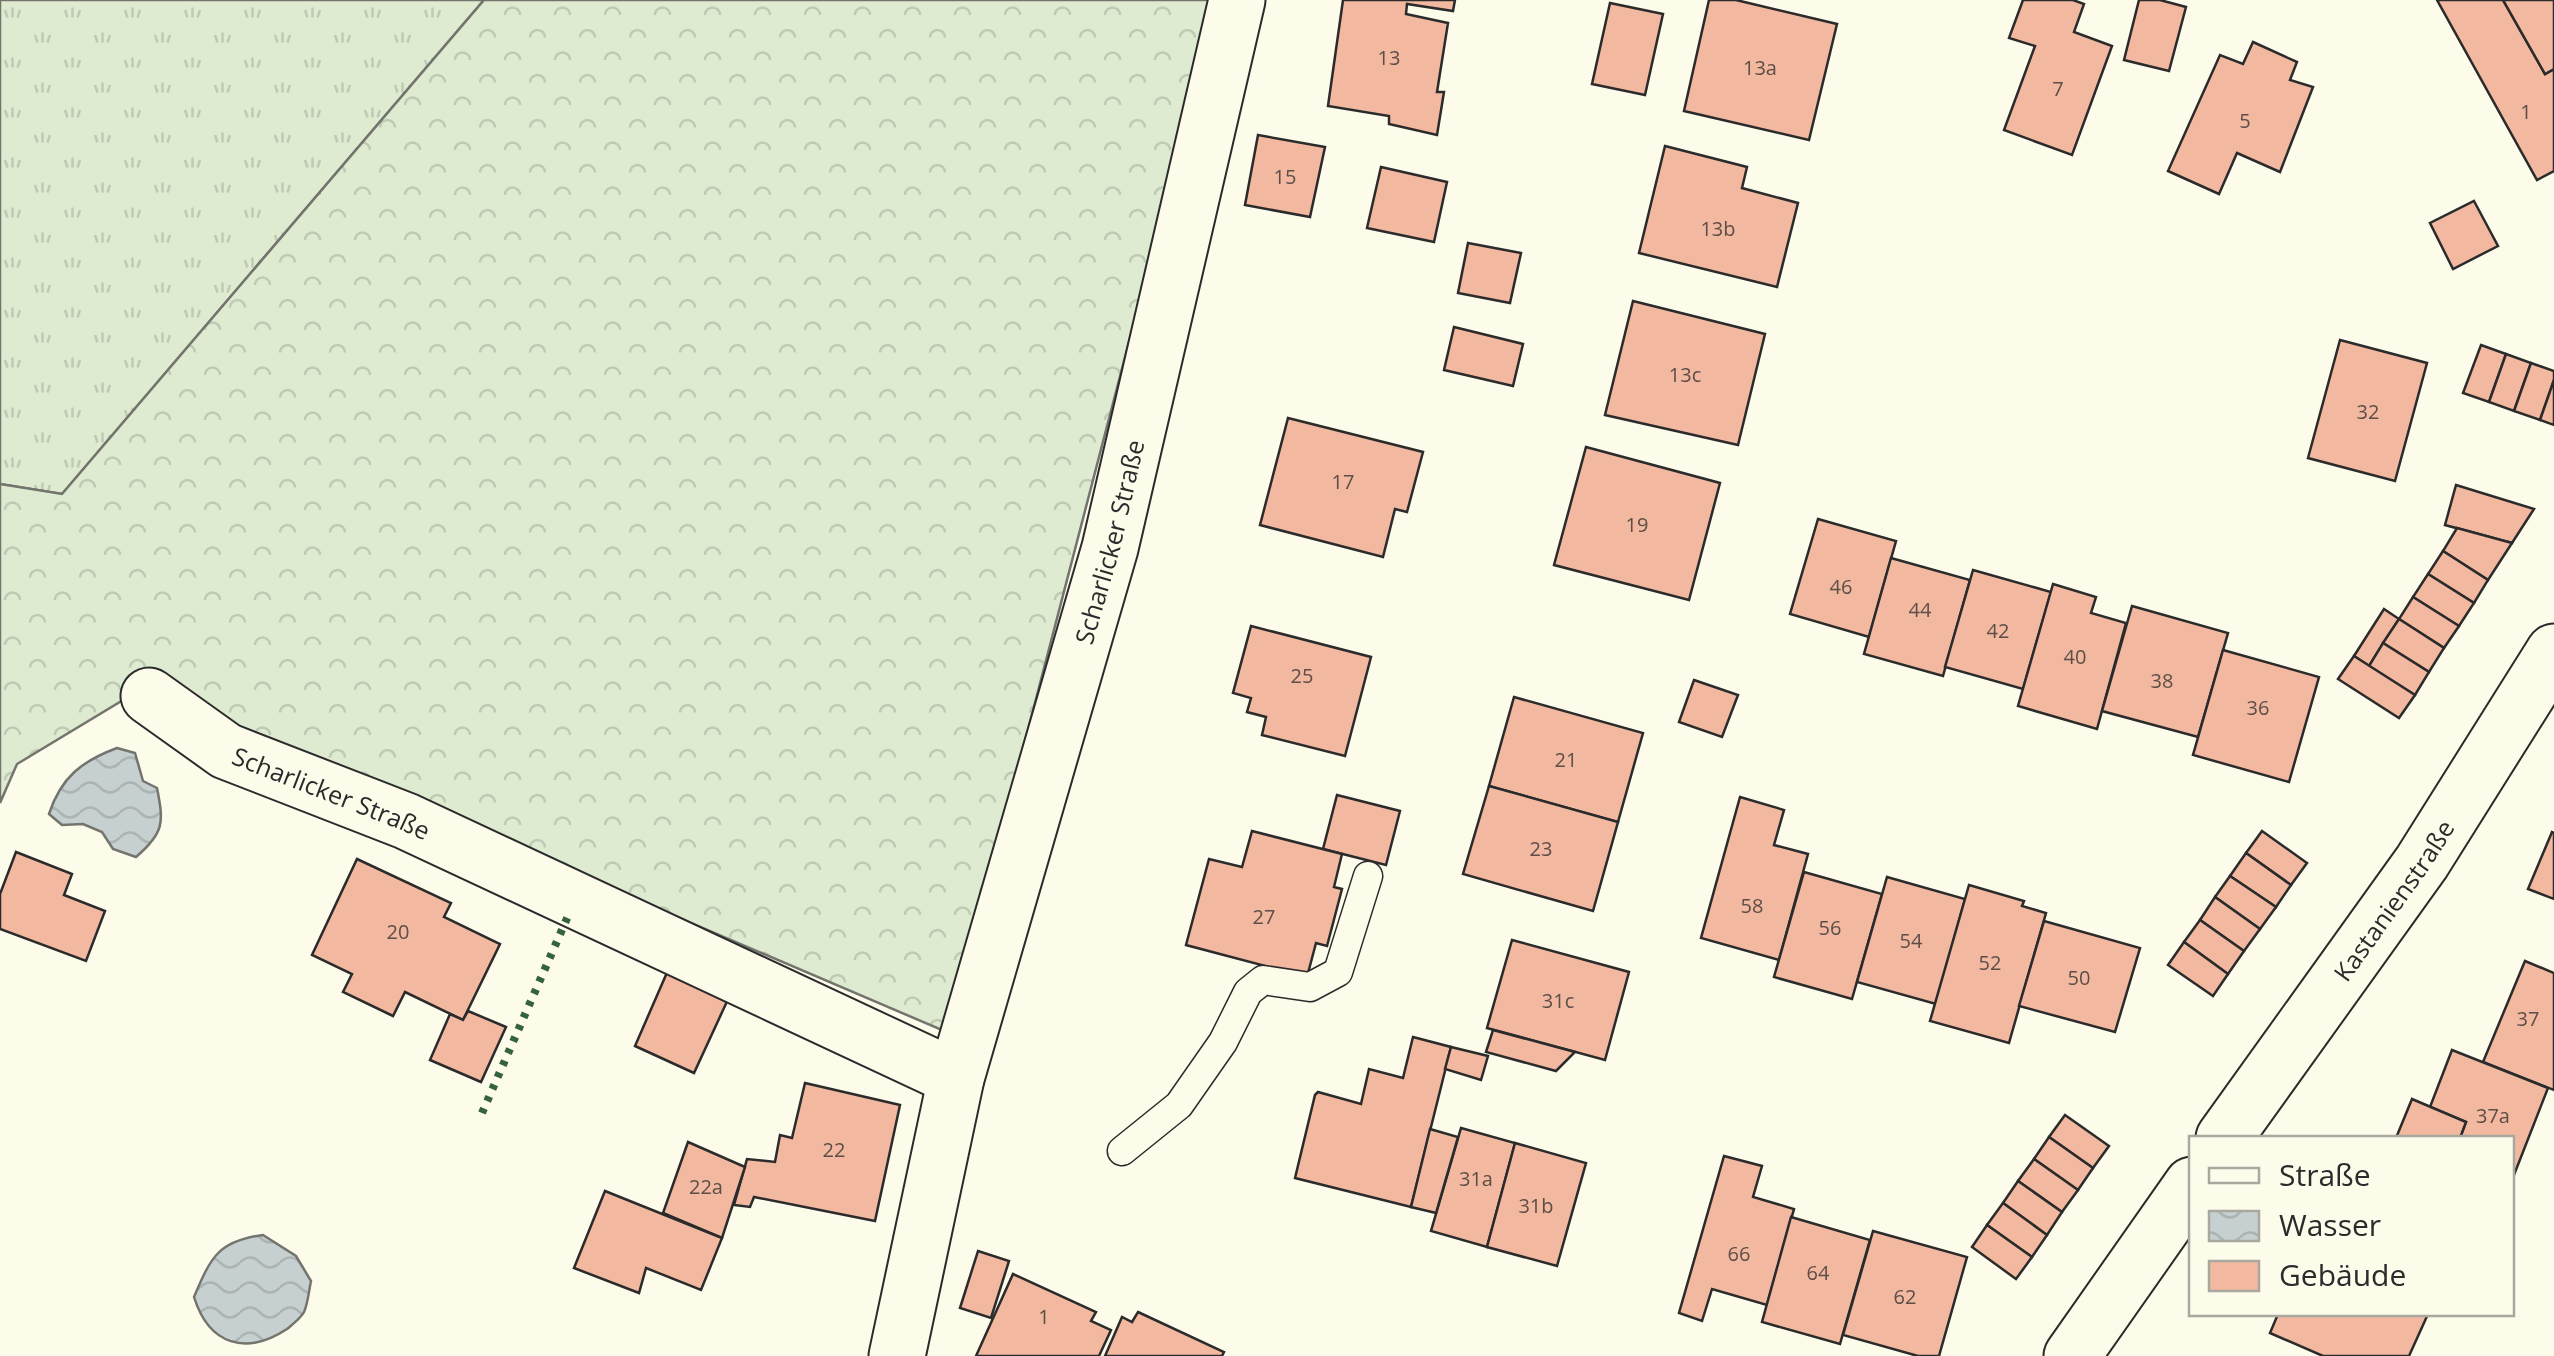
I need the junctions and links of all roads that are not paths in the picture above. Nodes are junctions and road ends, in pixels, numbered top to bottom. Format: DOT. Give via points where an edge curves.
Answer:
graph roads {
  1 [pos="1237,0"];
  2 [pos="2554,652"];
  3 [pos="149,696"];
  4 [pos="1368,876"];
  5 [pos="956,1078"];
  6 [pos="2225,1136"];
  7 [pos="1122,1151"];
  8 [pos="2189,1189"];
  9 [pos="897,1356"];
  10 [pos="2072,1356"];
  1 -- 5 [label="street, Scharlicker Straße" via="1110,548"];
  2 -- 6 [label="street, Kastanienstraße" via="2422,862"];
  3 -- 5 [label="street, Scharlicker Straße" via="226,751 406,822"];
  4 -- 7 [label="lane" via="1338,972 1310,987 1263,980 1248,992 1178,1106"];
  5 -- 9 [label="street, Scharlicker Straße"];
  8 -- 10 [label="street"];
}
